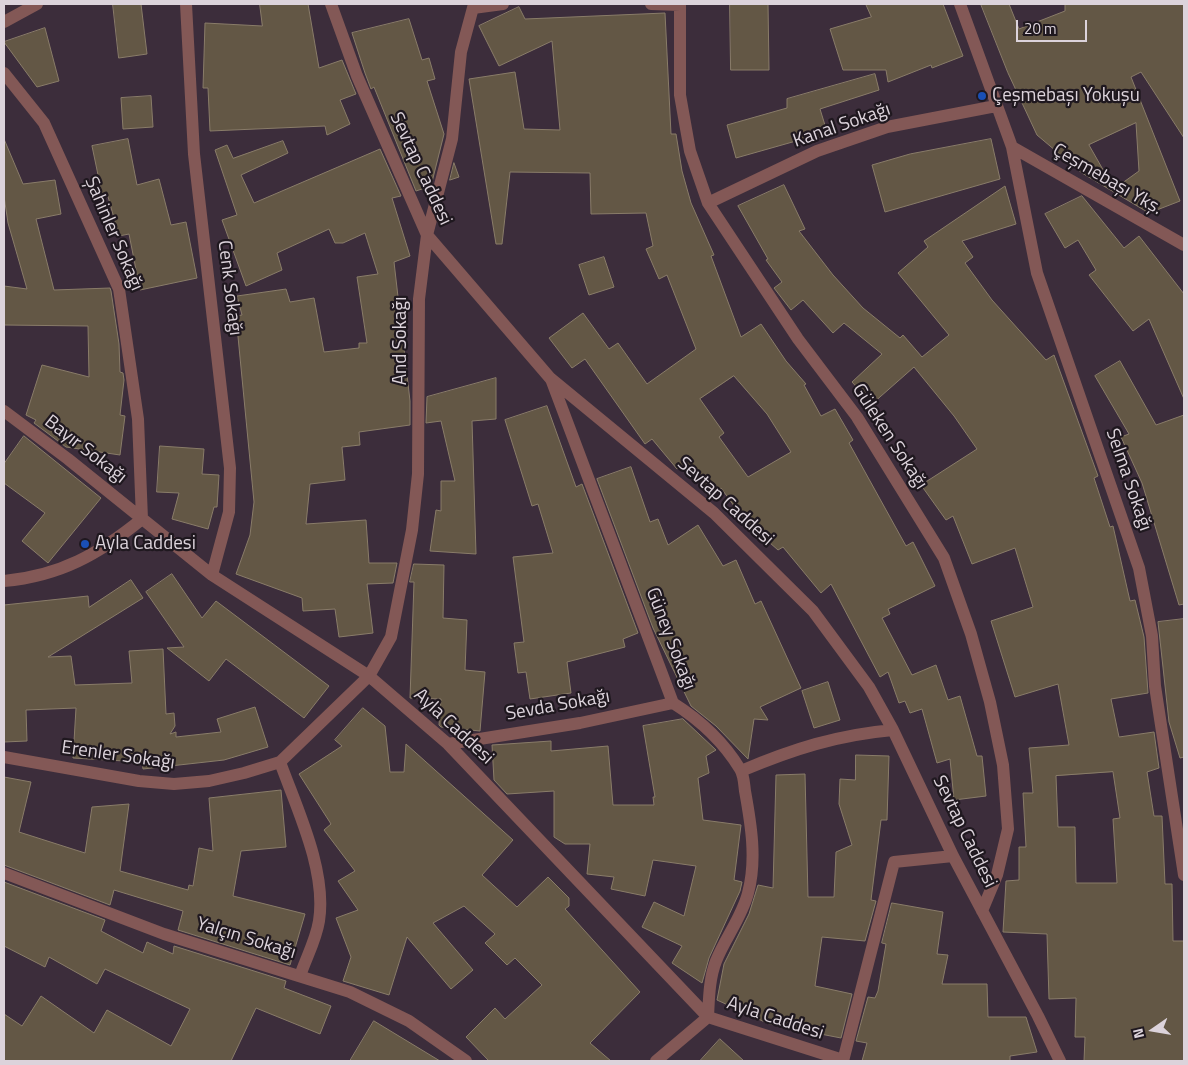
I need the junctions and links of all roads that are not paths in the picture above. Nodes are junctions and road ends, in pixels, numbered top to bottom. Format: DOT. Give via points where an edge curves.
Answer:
graph roads {
  1 [pos="36,4"];
  2 [pos="186,4"];
  3 [pos="331,4"];
  4 [pos="503,4"];
  5 [pos="651,4"];
  6 [pos="680,4"];
  7 [pos="960,4"];
  8 [pos="474,6"];
  9 [pos="4,22"];
  10 [pos="4,73"];
  11 [pos="996,106"];
  12 [pos="1012,147"];
  13 [pos="708,202"];
  14 [pos="427,235"];
  15 [pos="1184,245"];
  16 [pos="550,378"];
  17 [pos="4,411"];
  18 [pos="142,519"];
  19 [pos="212,575"];
  20 [pos="4,581"];
  21 [pos="369,676"];
  22 [pos="673,703"];
  23 [pos="893,730"];
  24 [pos="448,744"];
  25 [pos="4,757"];
  26 [pos="280,762"];
  27 [pos="741,771"];
  28 [pos="952,856"];
  29 [pos="1184,872"];
  30 [pos="4,873"];
  31 [pos="982,911"];
  32 [pos="300,976"];
  33 [pos="708,1017"];
  34 [pos="466,1061"];
  35 [pos="656,1061"];
  36 [pos="843,1061"];
  37 [pos="1060,1061"];
  1 -- 9 [label="street"];
  2 -- 19 [label="street, Cenk Sokağı" via="194,154 230,468 229,512"];
  3 -- 14 [label="street, Sevtap Caddesi" via="357,76"];
  4 -- 8 [label="street"];
  5 -- 6 [label="street"];
  6 -- 13 [label="street, Güleken Sokağı" via="680,95 690,151"];
  7 -- 11 [label="street"];
  8 -- 14 [label="street, And Sokağı" via="461,52 452,139"];
  10 -- 18 [label="street, Şahinler Sokağı" via="44,123 119,289 138,419"];
  11 -- 12 [label="street, Selma Sokağı"];
  11 -- 13 [label="street, Kanal Sokağı" via="887,127 817,151"];
  12 -- 15 [label="street, Çeşmebaşı Ykş."];
  12 -- 29 [label="street, Selma Sokağı" via="1037,273 1139,568 1152,636 1155,686"];
  13 -- 31 [label="street, Güleken Sokağı" via="798,340 857,417 944,558 990,702 1003,765 1008,829 997,875"];
  14 -- 16 [label="street, Sevtap Caddesi"];
  14 -- 21 [label="street, And Sokağı" via="419,299 418,474 412,530 391,637"];
  16 -- 22 [label="street, Güney Sokağı"];
  16 -- 23 [label="street, Sevtap Caddesi" via="714,512 813,611 869,687"];
  17 -- 18 [label="street, Bayır Sokağı"];
  18 -- 19 [label="street, Ayla Caddesi"];
  18 -- 20 [label="street" via="110,545 85,559 28,579"];
  19 -- 21 [label="street, Ayla Caddesi"];
  21 -- 24 [label="street, Ayla Caddesi"];
  21 -- 26 [label="street, Erenler Sokağı"];
  22 -- 24 [label="street, Sevda Sokağı" via="580,723"];
  22 -- 27 [label="street, Güney Sokağı" via="716,736"];
  23 -- 27 [label="street" via="842,736 792,750"];
  23 -- 28 [label="street, Sevtap Caddesi"];
  24 -- 33 [label="street, Ayla Caddesi"];
  25 -- 26 [label="street, Erenler Sokağı" via="139,781 174,784 209,781"];
  26 -- 32 [label="street" via="306,834 320,902 319,922"];
  27 -- 33 [label="street" via="751,824 748,893 715,963 710,982"];
  28 -- 31 [label="street, Sevtap Caddesi"];
  28 -- 36 [label="street, Ayla Caddesi" via="894,862"];
  30 -- 32 [label="street, Yalçın Sokağı" via="164,934"];
  31 -- 37 [label="street, Sevtap Caddesi"];
  32 -- 34 [label="street, Yalçın Sokağı" via="350,992 409,1021"];
  33 -- 35 [label="street"];
  33 -- 36 [label="street, Ayla Caddesi"];
}
